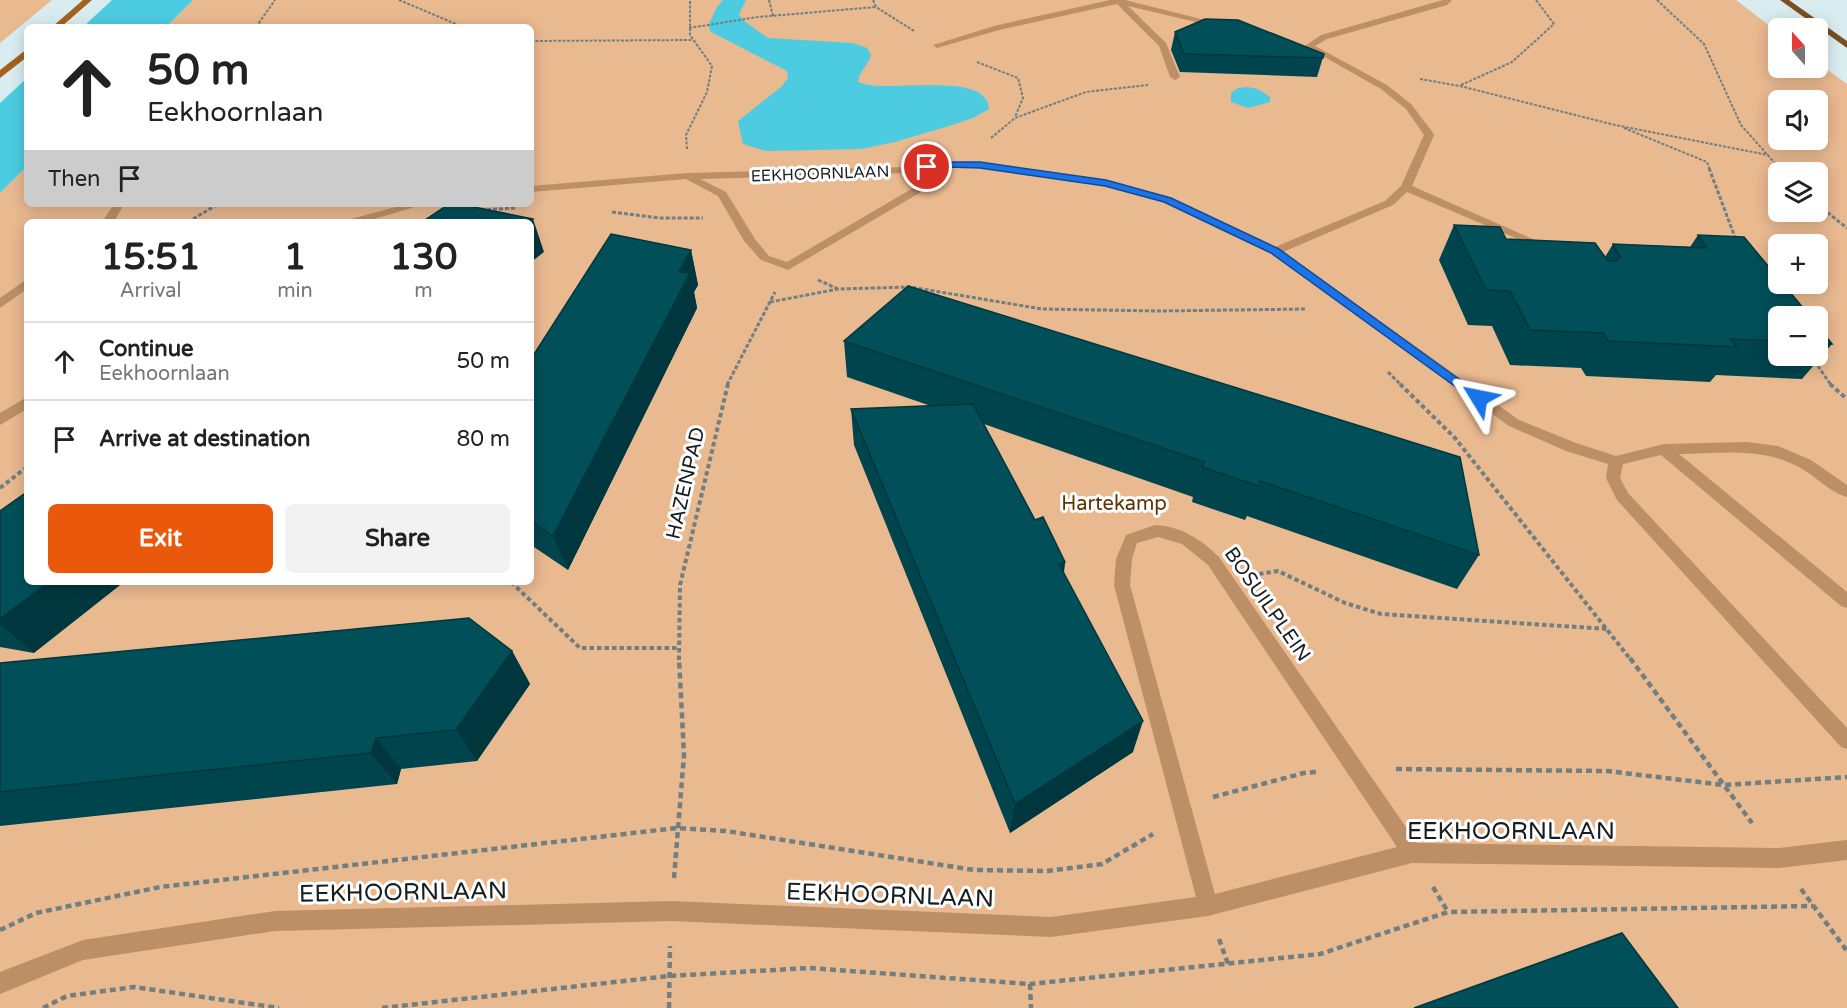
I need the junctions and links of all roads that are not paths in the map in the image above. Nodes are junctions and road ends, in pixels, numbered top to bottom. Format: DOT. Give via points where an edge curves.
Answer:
graph roads {
  1 [pos="88,0"];
  2 [pos="1448,0"];
  3 [pos="1784,0"];
  4 [pos="1116,1"];
  5 [pos="60,24"];
  6 [pos="1231,28"];
  7 [pos="1298,44"];
  8 [pos="937,45"];
  9 [pos="1847,45"];
  10 [pos="1310,46"];
  11 [pos="24,55"];
  12 [pos="0,75"];
  13 [pos="1175,76"];
  14 [pos="947,165"];
  15 [pos="687,176"];
  16 [pos="1406,187"];
  17 [pos="534,189"];
  18 [pos="408,207"];
  19 [pos="362,219"];
  20 [pos="1275,251"];
  21 [pos="1553,251"];
  22 [pos="24,285"];
  23 [pos="0,304"];
  24 [pos="24,404"];
  25 [pos="0,420"];
  26 [pos="1664,449"];
  27 [pos="1616,461"];
  28 [pos="1847,492"];
  29 [pos="1847,601"];
  30 [pos="1847,741"];
  31 [pos="1847,850"];
  32 [pos="1412,853"];
  33 [pos="1208,906"];
  34 [pos="0,982"];
  1 -- 5 [label="street"];
  2 -- 10 [label="lane" via="1324,37"];
  3 -- 9 [label="main road"];
  4 -- 6 [label="lane"];
  4 -- 8 [label="lane"];
  4 -- 13 [label="lane" via="1163,45"];
  7 -- 10 [label="lane"];
  10 -- 16 [label="lane" via="1384,87 1408,107 1429,135"];
  11 -- 12 [label="street"];
  14 -- 15 [label="lane, EEKHOORNLAAN" via="908,170"];
  14 -- 15 [label="lane" via="929,183 788,266 765,258 722,194"];
  14 -- 20 [label="lane, EEKHOORNLAAN" via="980,165 1116,186 1168,200"];
  15 -- 17 [label="lane, EEKHOORNLAAN"];
  16 -- 20 [label="lane" via="1389,203"];
  16 -- 21 [label="lane"];
  18 -- 19 [label="lane"];
  20 -- 27 [label="lane, EEKHOORNLAAN" via="1514,423"];
  22 -- 23 [label="lane"];
  24 -- 25 [label="lane"];
  26 -- 27 [label="lane"];
  26 -- 28 [label="lane" via="1747,447 1778,451 1806,464"];
  26 -- 29 [label="lane"];
  27 -- 30 [label="lane" via="1613,478 1622,496"];
  31 -- 32 [label="lane, EEKHOORNLAAN" via="1779,858"];
  32 -- 33 [label="lane, EEKHOORNLAAN"];
  32 -- 33 [label="lane, BOSUILPLEIN" via="1222,578 1220,568 1188,538 1157,530 1131,539 1124,559 1122,585"];
  33 -- 34 [label="lane, EEKHOORNLAAN" via="1051,927 672,911 275,921 83,950"];
}
